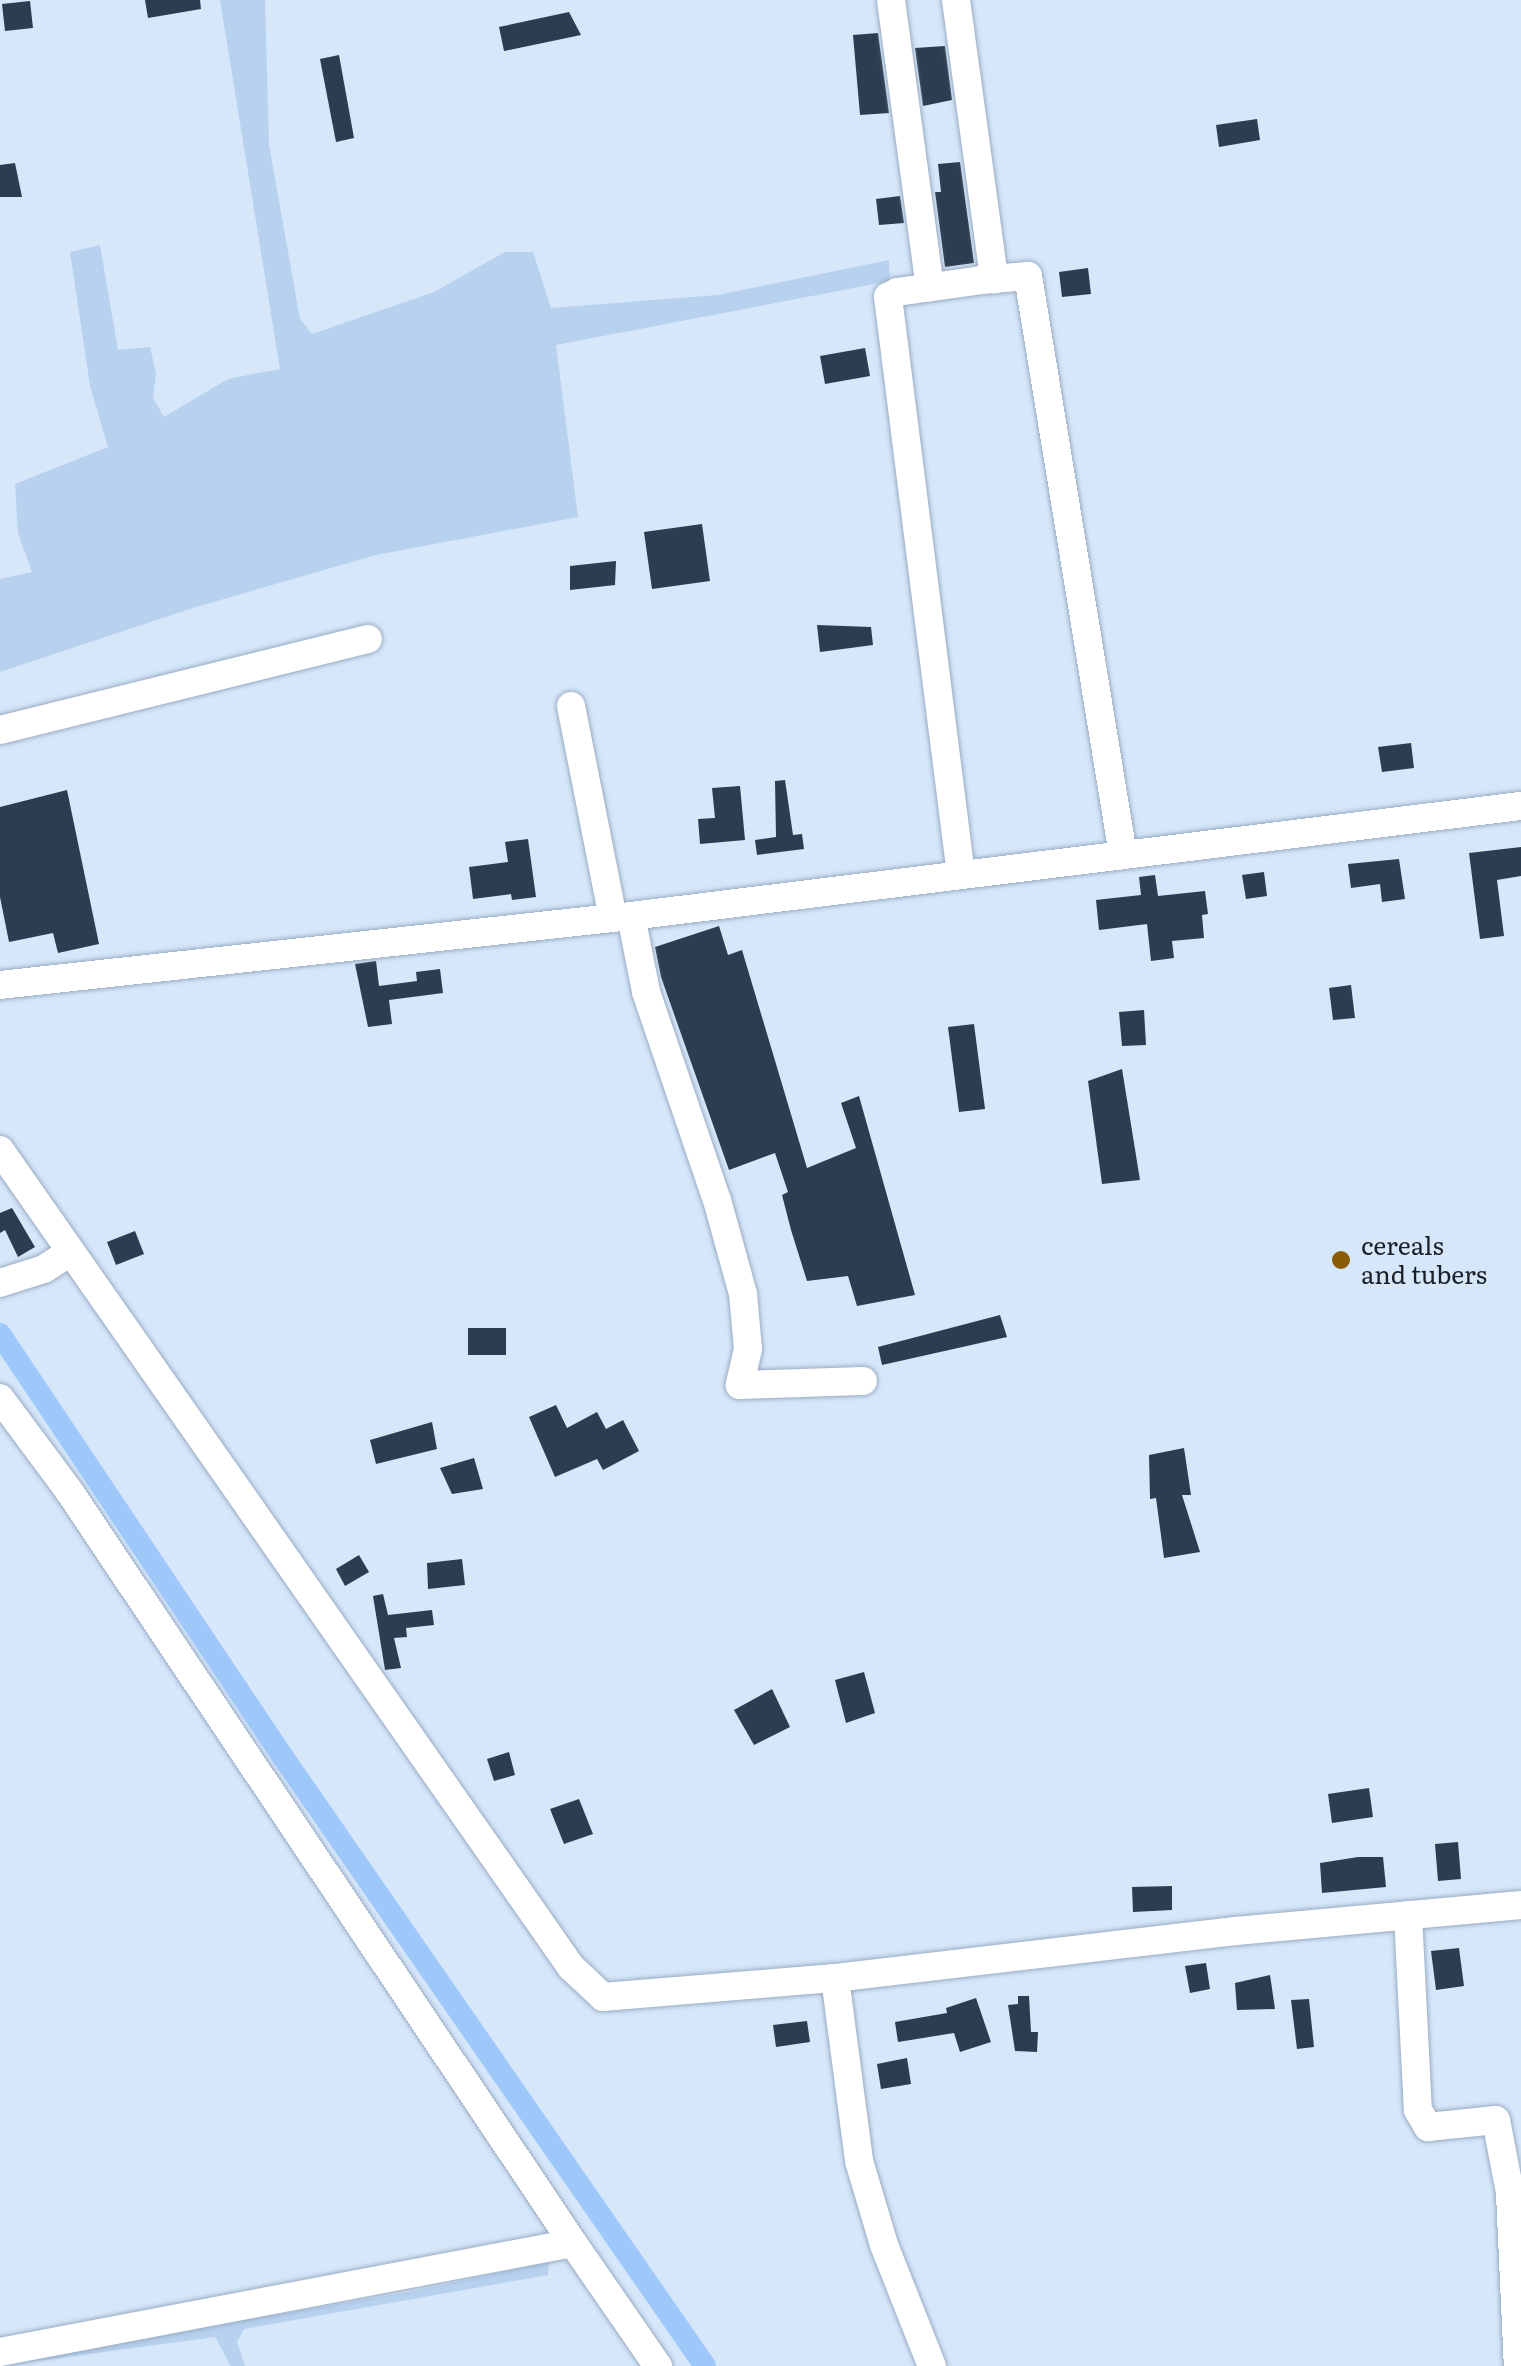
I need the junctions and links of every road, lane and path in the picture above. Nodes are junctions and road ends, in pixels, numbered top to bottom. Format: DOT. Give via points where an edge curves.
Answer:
graph roads {
  1 [pos="891,0"];
  2 [pos="956,0"];
  3 [pos="994,279"];
  4 [pos="930,287"];
  5 [pos="368,639"];
  6 [pos="571,706"];
  7 [pos="0,730"];
  8 [pos="1521,806"];
  9 [pos="1123,855"];
  10 [pos="961,876"];
  11 [pos="622,917"];
  12 [pos="0,985"];
  13 [pos="0,1150"];
  14 [pos="69,1253"];
  15 [pos="0,1282"];
  16 [pos="863,1381"];
  17 [pos="0,1398"];
  18 [pos="1521,1905"];
  19 [pos="1408,1915"];
  20 [pos="835,1978"];
  21 [pos="572,2243"];
  22 [pos="0,2352"];
  23 [pos="658,2366"];
  24 [pos="932,2366"];
  25 [pos="1518,2366"];
  1 -- 4 [label="street"];
  2 -- 3 [label="street"];
  3 -- 4 [label="street"];
  3 -- 9 [label="street" via="1028,276"];
  4 -- 10 [label="street" via="888,298"];
  5 -- 7 [label="street"];
  6 -- 11 [label="street"];
  8 -- 9 [label="street"];
  9 -- 10 [label="street"];
  10 -- 11 [label="street"];
  11 -- 12 [label="street"];
  11 -- 16 [label="street" via="743,1294 748,1350 740,1385"];
  13 -- 14 [label="street"];
  14 -- 15 [label="street" via="44,1270"];
  14 -- 20 [label="street" via="571,1968 603,1996"];
  17 -- 21 [label="street" via="70,1491"];
  18 -- 19 [label="street"];
  19 -- 20 [label="street"];
  19 -- 25 [label="street" via="1418,2110 1428,2127 1496,2120 1510,2193"];
  20 -- 24 [label="street" via="859,2161"];
  21 -- 22 [label="street"];
  21 -- 23 [label="street"];
}
